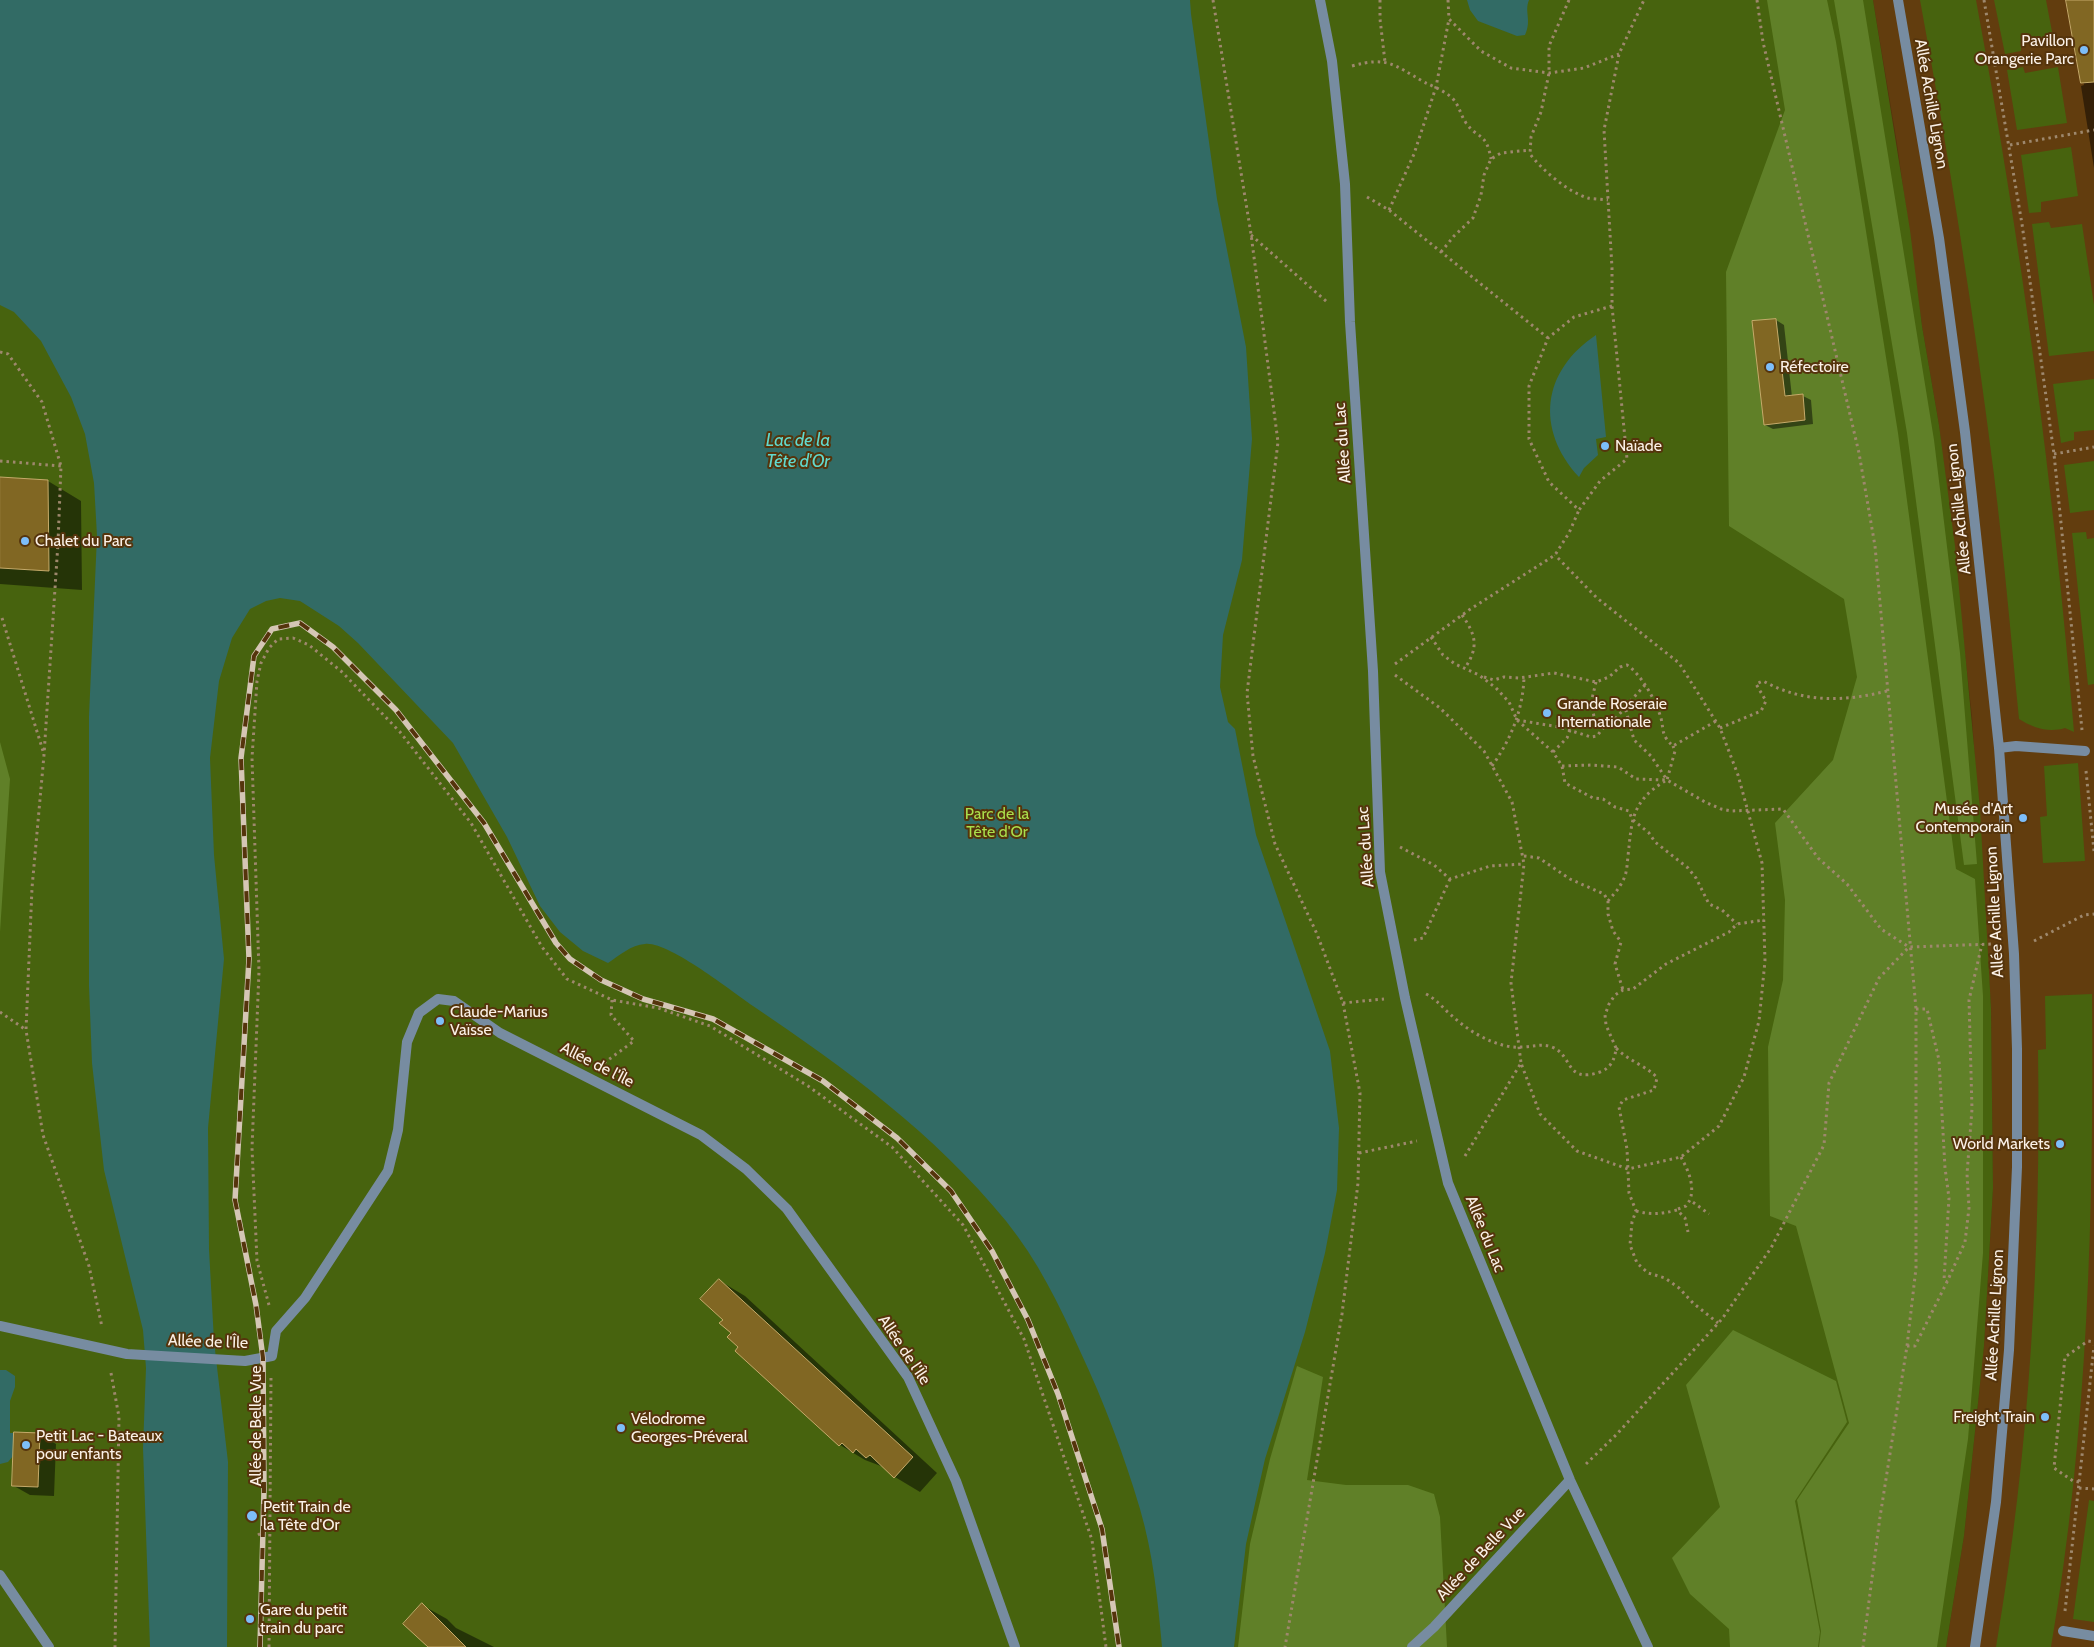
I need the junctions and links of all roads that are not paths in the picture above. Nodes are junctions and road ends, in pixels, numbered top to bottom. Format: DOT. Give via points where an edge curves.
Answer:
graph roads {
  1 [pos="1320,0"];
  2 [pos="1898,0"];
  3 [pos="1999,748"];
  4 [pos="2084,750"];
  5 [pos="0,1326"];
  6 [pos="1570,1480"];
  7 [pos="0,1575"];
  8 [pos="2063,1631"];
  9 [pos="2093,1636"];
  10 [pos="49,1647"];
  11 [pos="1016,1647"];
  12 [pos="1412,1647"];
  13 [pos="1648,1647"];
  14 [pos="1975,1647"];
  1 -- 6 [label="street, Allée du Lac" via="1333,71 1345,184 1350,322 1373,671 1380,872 1448,1183"];
  2 -- 3 [label="street, Allée Achille Lignon" via="1942,258 1965,432"];
  3 -- 4 [label="street"];
  3 -- 14 [label="street, Allée Achille Lignon" via="2014,954 2017,1167 2009,1350 1996,1502"];
  5 -- 11 [label="street, Allée de l'Île" via="127,1354 245,1360 272,1356 276,1330 305,1298 388,1171 398,1130 407,1042 419,1013 438,999 454,1001 500,1033 702,1134 746,1169 787,1209 908,1377 956,1481"];
  6 -- 12 [label="street, Allée de Belle Vue"];
  6 -- 13 [label="street, Allée du Lac"];
  7 -- 10 [label="street"];
  8 -- 9 [label="street"];
}
